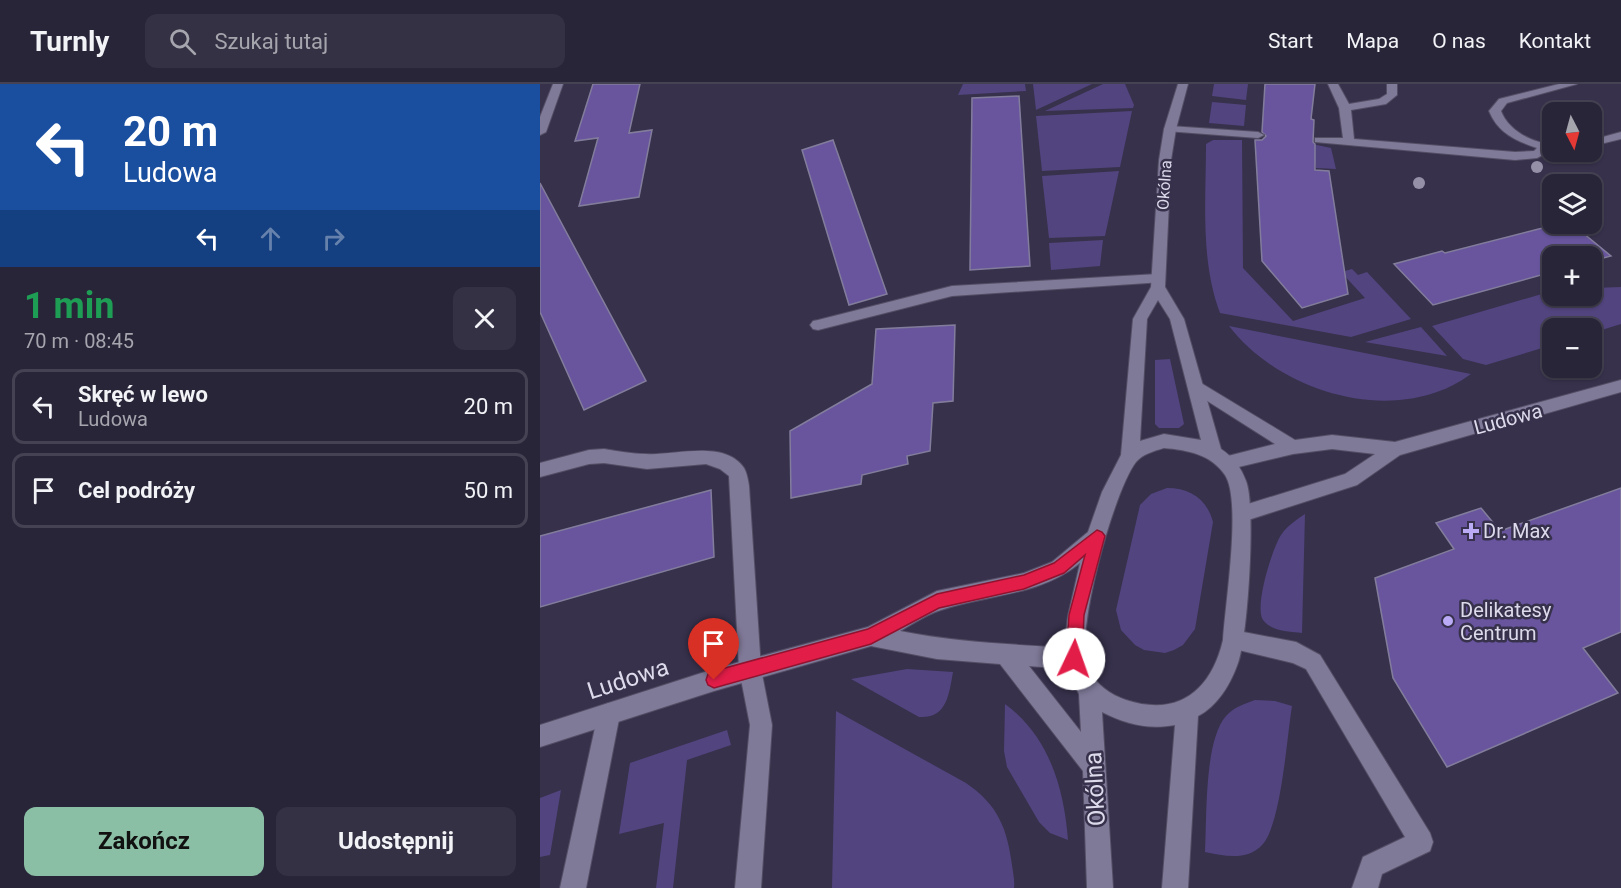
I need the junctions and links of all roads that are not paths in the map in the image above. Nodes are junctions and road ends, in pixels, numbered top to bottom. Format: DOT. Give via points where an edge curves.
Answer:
graph roads {
  1 [pos="558,84"];
  2 [pos="1183,84"];
  3 [pos="1333,84"];
  4 [pos="1392,84"];
  5 [pos="1572,84"];
  6 [pos="1345,108"];
  7 [pos="1170,129"];
  8 [pos="540,132"];
  9 [pos="1258,135"];
  10 [pos="1621,135"];
  11 [pos="1602,140"];
  12 [pos="1320,141"];
  13 [pos="1349,143"];
  14 [pos="1542,144"];
  15 [pos="1542,151"];
  16 [pos="1158,283"];
  17 [pos="818,325"];
  18 [pos="1196,386"];
  19 [pos="1621,386"];
  20 [pos="1293,447"];
  21 [pos="1395,449"];
  22 [pos="1131,455"];
  23 [pos="1219,457"];
  24 [pos="540,470"];
  25 [pos="1242,514"];
  26 [pos="1097,536"];
  27 [pos="871,636"];
  28 [pos="1233,640"];
  29 [pos="1004,652"];
  30 [pos="1074,659"];
  31 [pos="750,669"];
  32 [pos="1090,690"];
  33 [pos="1187,710"];
  34 [pos="609,714"];
  35 [pos="540,736"];
  36 [pos="1093,766"];
  37 [pos="573,888"];
  38 [pos="748,888"];
  39 [pos="1100,888"];
  40 [pos="1175,888"];
  41 [pos="1365,888"];
  1 -- 8 [label="street"];
  2 -- 7 [label="street, Okólna"];
  3 -- 6 [label="street"];
  4 -- 6 [label="street" via="1392,95 1387,100"];
  5 -- 14 [label="street" via="1503,101 1495,111 1498,121 1510,133"];
  6 -- 13 [label="street"];
  7 -- 9 [label="street"];
  7 -- 16 [label="street, Okólna"];
  10 -- 11 [label="street"];
  12 -- 13 [label="street"];
  13 -- 15 [label="street" via="1515,156"];
  16 -- 17 [label="street" via="952,291"];
  16 -- 18 [label="street" via="1177,319"];
  16 -- 22 [label="street, Okólna" via="1140,319"];
  18 -- 20 [label="street"];
  18 -- 23 [label="street"];
  19 -- 21 [label="street, Ludowa"];
  20 -- 21 [label="street, Ludowa" via="1332,441"];
  20 -- 23 [label="street, Ludowa"];
  21 -- 25 [label="street, Ludowa" via="1351,480"];
  22 -- 23 [label="street" via="1164,441 1192,443"];
  22 -- 26 [label="street" via="1116,478"];
  23 -- 25 [label="street" via="1238,481 1243,494"];
  24 -- 31 [label="street" via="589,457 647,462 706,457 736,472"];
  25 -- 28 [label="street"];
  26 -- 27 [label="street, Ludowa" via="1059,568 1024,582 937,601"];
  26 -- 30 [label="street" via="1077,615"];
  27 -- 29 [label="street, Ludowa" via="937,649"];
  27 -- 31 [label="street, Ludowa"];
  28 -- 33 [label="street" via="1224,677 1206,698"];
  28 -- 41 [label="street" via="1296,653 1313,662 1420,842 1372,866"];
  29 -- 30 [label="street, Ludowa"];
  29 -- 36 [label="street"];
  30 -- 32 [label="street"];
  31 -- 34 [label="street, Ludowa"];
  31 -- 38 [label="street" via="761,725"];
  32 -- 33 [label="street" via="1107,703 1148,717"];
  32 -- 36 [label="street, Okólna"];
  33 -- 40 [label="street"];
  34 -- 35 [label="street, Ludowa"];
  34 -- 37 [label="street"];
  36 -- 39 [label="street, Okólna"];
}
